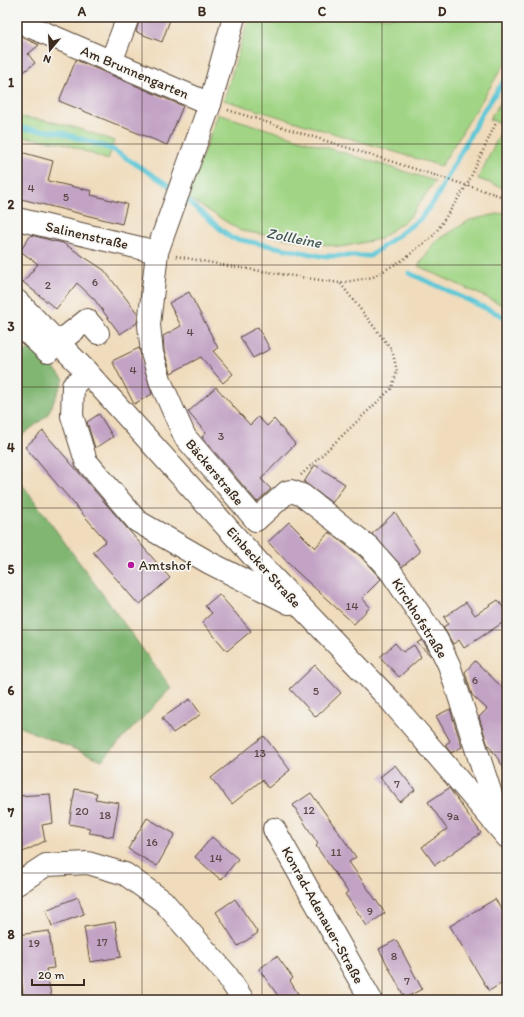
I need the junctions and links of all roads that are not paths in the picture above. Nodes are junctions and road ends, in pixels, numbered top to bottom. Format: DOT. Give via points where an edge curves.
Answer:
graph roads {
  1 [pos="128,17"];
  2 [pos="234,17"];
  3 [pos="17,21"];
  4 [pos="111,62"];
  5 [pos="210,104"];
  6 [pos="17,219"];
  7 [pos="157,252"];
  8 [pos="17,301"];
  9 [pos="17,326"];
  10 [pos="98,333"];
  11 [pos="58,343"];
  12 [pos="87,372"];
  13 [pos="256,520"];
  14 [pos="248,549"];
  15 [pos="303,610"];
  16 [pos="274,829"];
  17 [pos="505,833"];
  18 [pos="17,884"];
  19 [pos="243,1000"];
  20 [pos="371,1000"];
  1 -- 4 [label="street"];
  2 -- 5 [label="street, Bäckerstraße"];
  3 -- 4 [label="street, Am Brunnengarten"];
  4 -- 5 [label="street, Am Brunnengarten"];
  5 -- 7 [label="street, Bäckerstraße"];
  6 -- 7 [label="street, Salinenstraße"];
  7 -- 13 [label="street, Bäckerstraße" via="149,325 152,353 161,383 185,437"];
  8 -- 11 [label="street, Einbecker Straße"];
  9 -- 12 [label="street" via="69,372"];
  10 -- 11 [label="street" via="87,320"];
  11 -- 12 [label="street, Einbecker Straße"];
  12 -- 14 [label="street, Einbecker Straße"];
  12 -- 15 [label="street" via="73,386 72,416 86,461 137,520 210,563"];
  13 -- 14 [label="street"];
  13 -- 17 [label="street, Kirchhofstraße" via="287,492 302,495 369,547 391,572 437,640 449,664"];
  14 -- 15 [label="street, Einbecker Straße"];
  15 -- 17 [label="street, Einbecker Straße" via="390,700"];
  16 -- 20 [label="street, Konrad-Adenauer-Straße"];
  18 -- 19 [label="street" via="46,866 88,862 125,874 163,901 226,974"];
}
